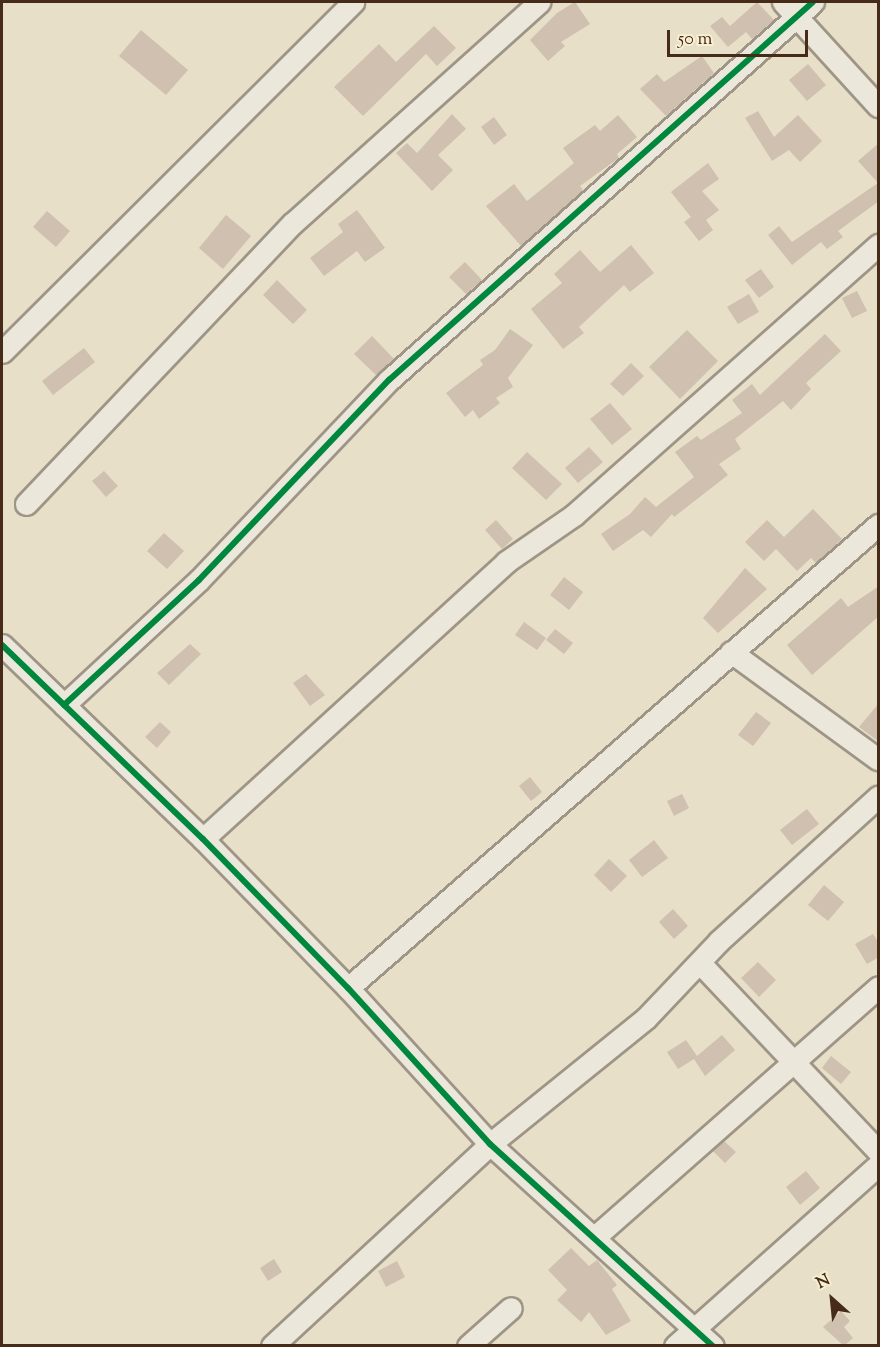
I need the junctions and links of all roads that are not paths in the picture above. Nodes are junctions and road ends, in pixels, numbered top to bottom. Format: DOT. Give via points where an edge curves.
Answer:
graph roads {
  1 [pos="353,2"];
  2 [pos="539,2"];
  3 [pos="813,2"];
  4 [pos="790,9"];
  5 [pos="879,106"];
  6 [pos="879,245"];
  7 [pos="2,352"];
  8 [pos="26,504"];
  9 [pos="879,525"];
  10 [pos="2,645"];
  11 [pos="731,652"];
  12 [pos="64,705"];
  13 [pos="879,759"];
  14 [pos="879,797"];
  15 [pos="203,839"];
  16 [pos="700,963"];
  17 [pos="879,987"];
  18 [pos="348,988"];
  19 [pos="791,1061"];
  20 [pos="490,1144"];
  21 [pos="879,1151"];
  22 [pos="879,1165"];
  23 [pos="596,1236"];
  24 [pos="511,1308"];
  25 [pos="694,1329"];
  26 [pos="287,1341"];
  27 [pos="468,1346"];
  28 [pos="675,1346"];
  29 [pos="712,1346"];
  1 -- 7 [label="street"];
  2 -- 8 [label="street" via="293,223"];
  3 -- 4 [label="street"];
  4 -- 5 [label="street"];
  4 -- 12 [label="street" via="389,380 199,580"];
  6 -- 15 [label="street" via="574,515 507,562"];
  9 -- 11 [label="street"];
  10 -- 12 [label="street"];
  11 -- 13 [label="street"];
  11 -- 18 [label="street"];
  12 -- 15 [label="street"];
  14 -- 16 [label="street"];
  15 -- 18 [label="street"];
  16 -- 19 [label="street"];
  16 -- 20 [label="street" via="630,1032"];
  17 -- 19 [label="street"];
  18 -- 20 [label="street"];
  19 -- 21 [label="street"];
  19 -- 23 [label="street"];
  20 -- 23 [label="street"];
  20 -- 26 [label="street"];
  22 -- 25 [label="street"];
  23 -- 25 [label="street"];
  24 -- 27 [label="street"];
  25 -- 28 [label="street"];
  25 -- 29 [label="street"];
}
